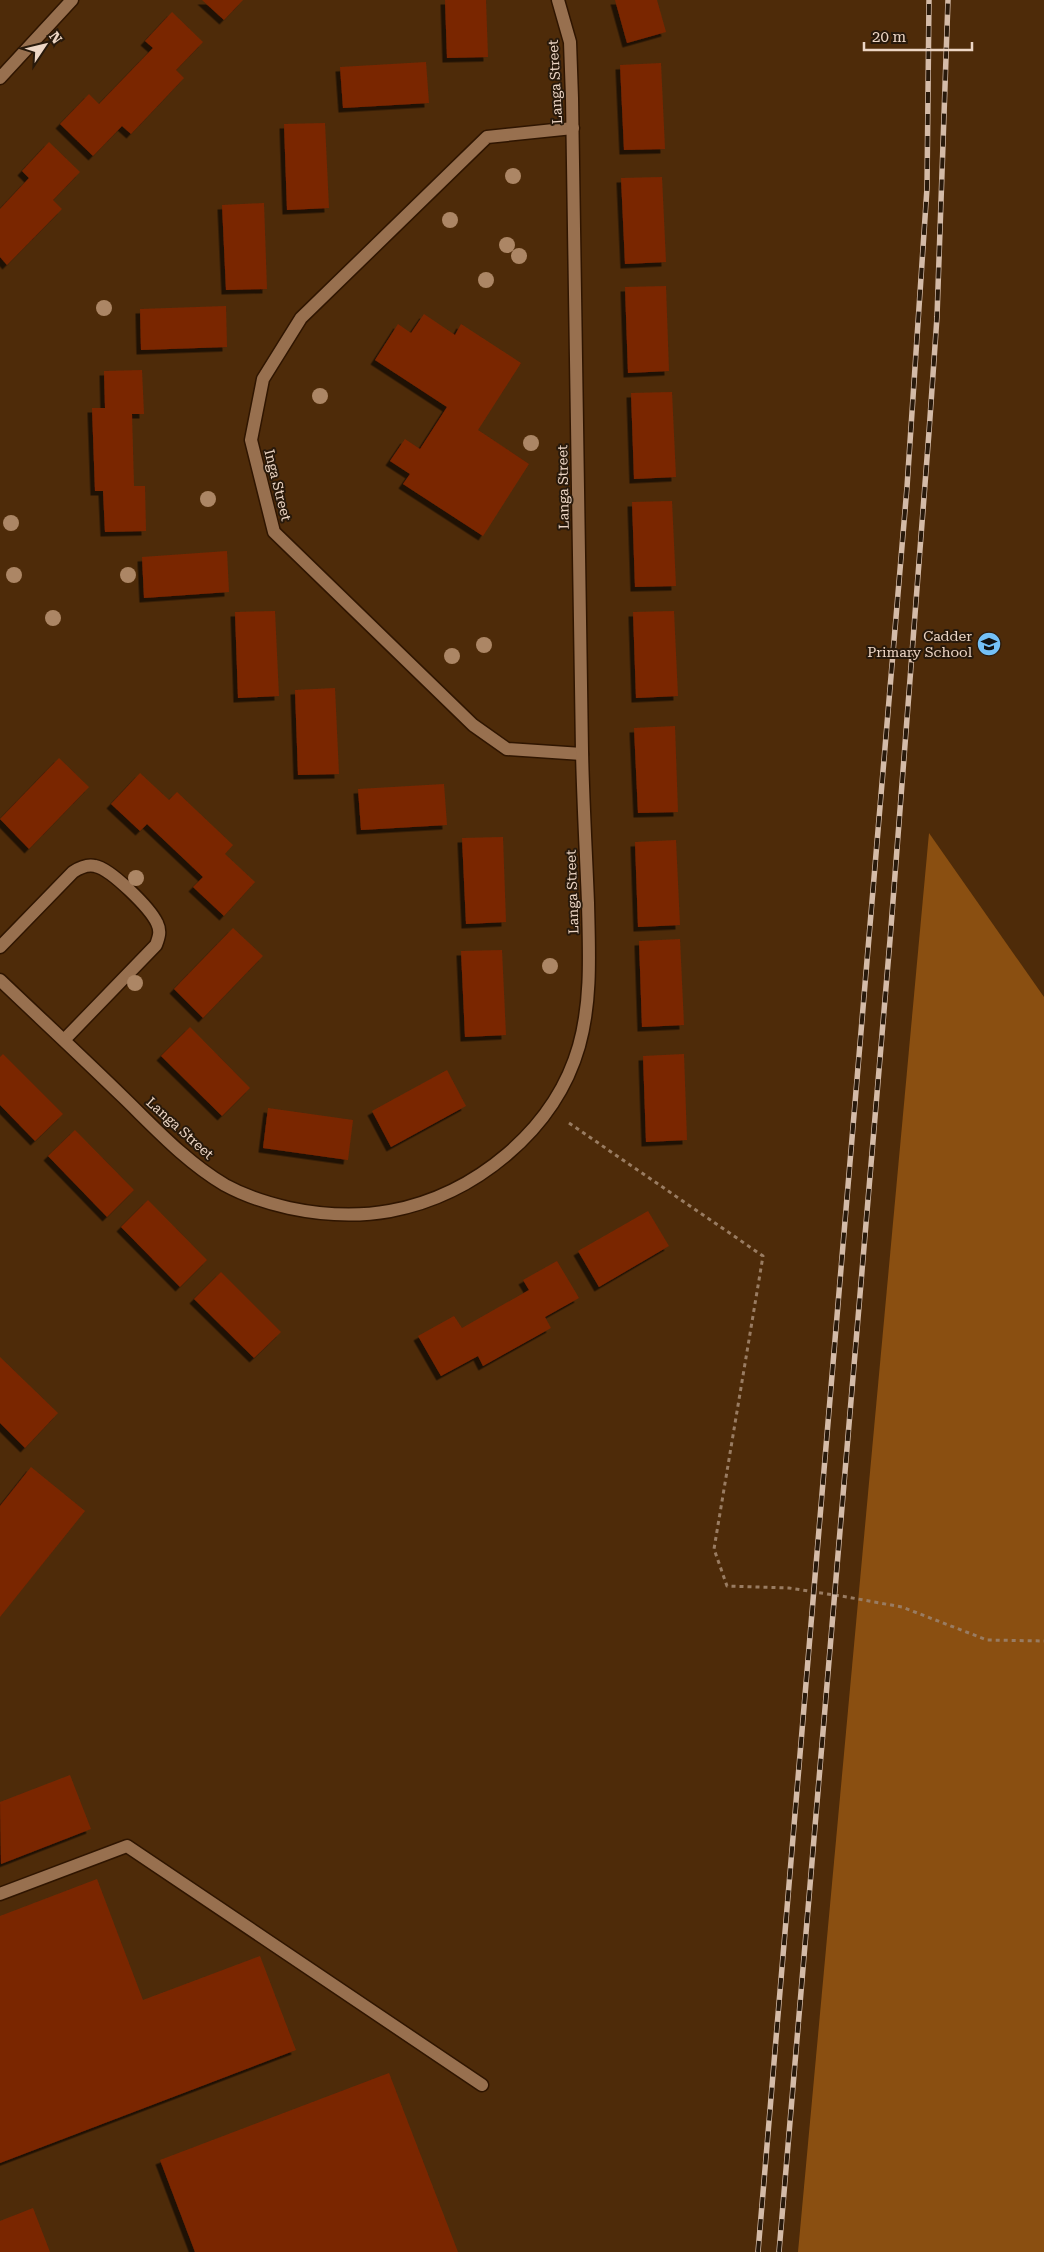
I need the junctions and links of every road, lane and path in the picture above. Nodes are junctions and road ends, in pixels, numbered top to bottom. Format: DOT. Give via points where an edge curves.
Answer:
graph roads {
  1 [pos="72,0"];
  2 [pos="558,0"];
  3 [pos="0,78"];
  4 [pos="573,128"];
  5 [pos="582,754"];
  6 [pos="0,947"];
  7 [pos="0,980"];
  8 [pos="64,1040"];
  9 [pos="549,1109"];
  10 [pos="1044,1641"];
  11 [pos="0,1894"];
  12 [pos="482,2084"];
  1 -- 3 [label="street"];
  2 -- 4 [label="street, Langa Street" via="570,42"];
  4 -- 5 [label="street, Langa Street"];
  4 -- 5 [label="street, Inga Street" via="487,137 301,318 263,379 251,440 274,532 473,725 507,749"];
  5 -- 9 [label="street, Langa Street" via="589,943 587,1001 578,1047"];
  6 -- 8 [label="street" via="73,872 86,866 95,866 111,874 153,916 159,932 156,945"];
  7 -- 8 [label="street, Langa Street"];
  8 -- 9 [label="street, Langa Street" via="181,1152 208,1173 241,1193 300,1210 370,1214 430,1199 496,1163 522,1141"];
  9 -- 10 [label="path" via="763,1256 714,1549 727,1586 789,1588 848,1597 902,1607 987,1640"];
  11 -- 12 [label="street" via="128,1846"];
}
